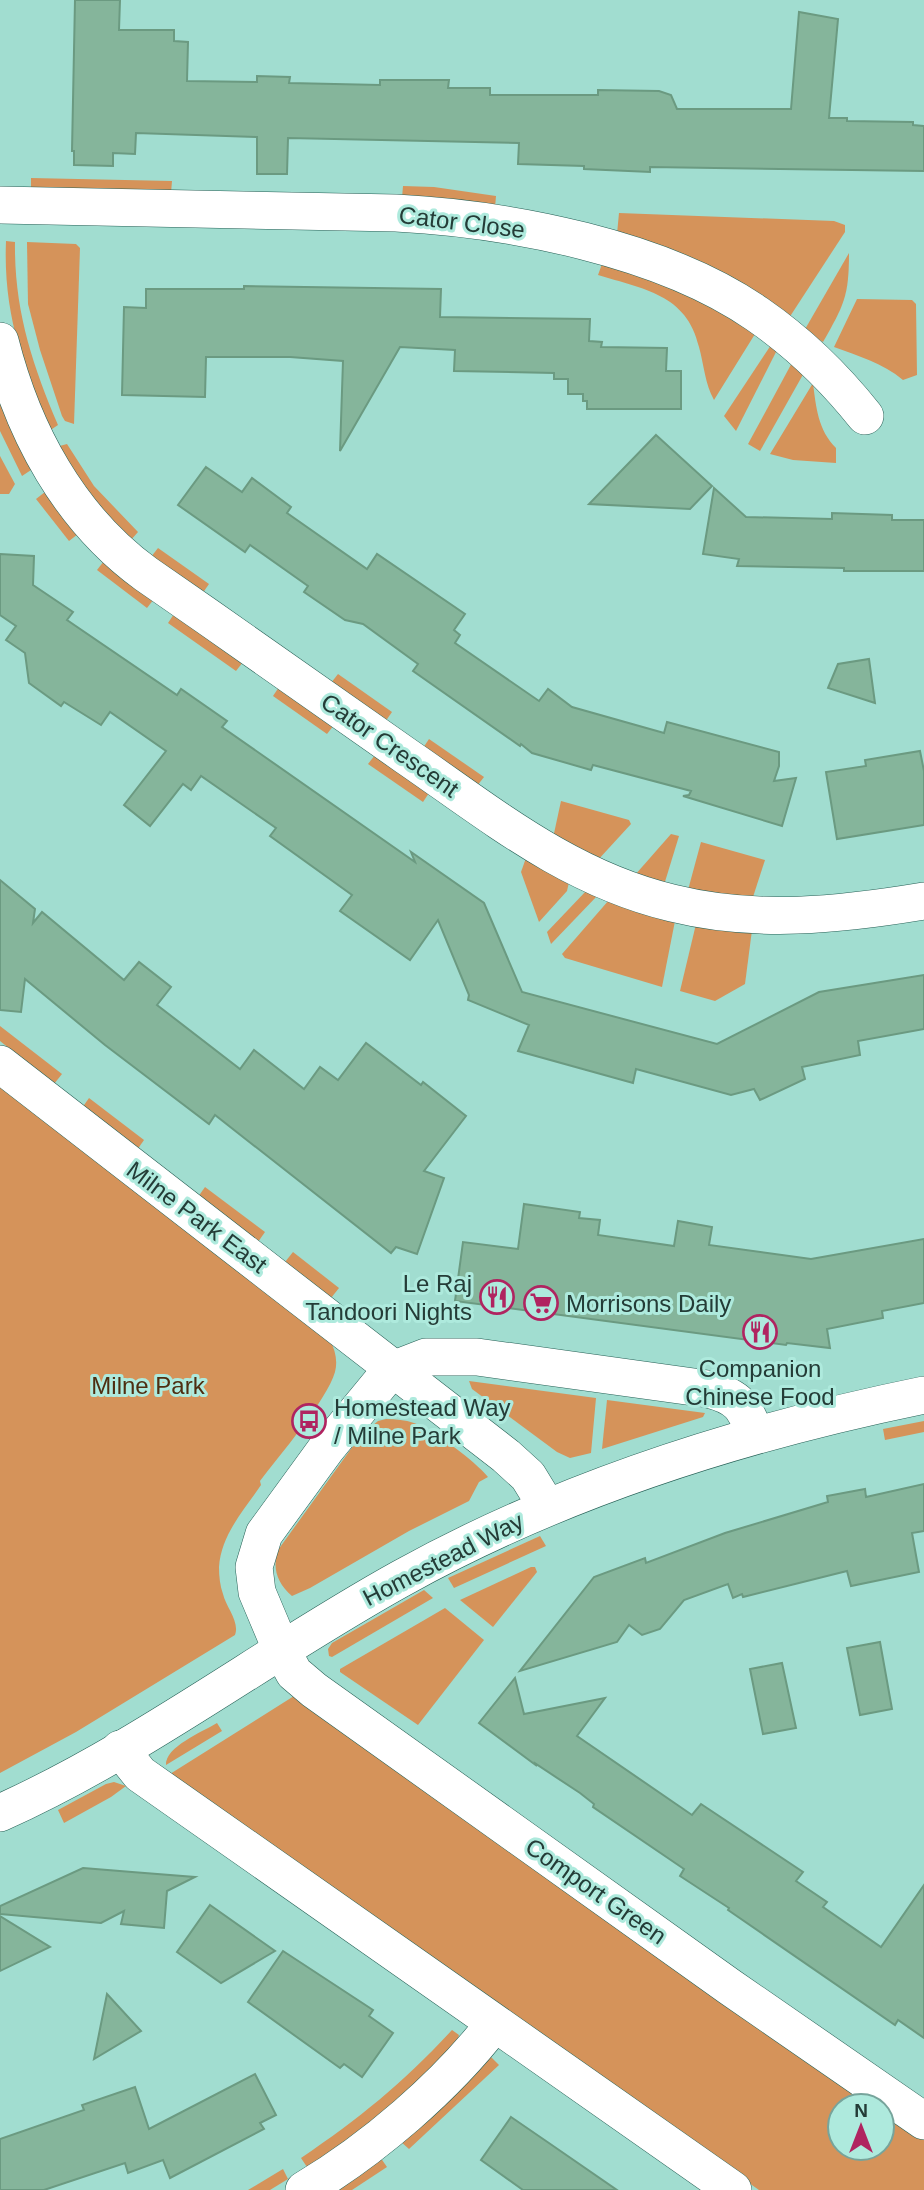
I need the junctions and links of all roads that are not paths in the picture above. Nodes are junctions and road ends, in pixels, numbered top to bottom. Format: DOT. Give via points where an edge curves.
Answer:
graph roads {
  1 [pos="0,205"];
  2 [pos="0,341"];
  3 [pos="866,416"];
  4 [pos="924,901"];
  5 [pos="0,1064"];
  6 [pos="395,1369"];
  7 [pos="924,1395"];
  8 [pos="756,1435"];
  9 [pos="547,1507"];
  10 [pos="281,1649"];
  11 [pos="120,1749"];
  12 [pos="0,1813"];
  13 [pos="494,2024"];
  14 [pos="924,2121"];
  15 [pos="303,2190"];
  16 [pos="733,2190"];
  1 -- 3 [label="street, Cator Close" via="397,213 460,217 555,235 658,265 738,302 818,362"];
  2 -- 4 [label="street, Cator Crescent" via="23,412 53,472 92,527 115,550 534,845 613,886 715,911 807,916"];
  5 -- 6 [label="street, Milne Park East"];
  6 -- 8 [label="street" via="426,1357 458,1355 708,1389 740,1403"];
  6 -- 9 [label="street, Milne Park East" via="521,1469"];
  6 -- 10 [label="street" via="326,1449 259,1545 254,1567 257,1592"];
  7 -- 8 [label="street, Homestead Way"];
  8 -- 9 [label="street, Homestead Way"];
  9 -- 10 [label="street, Homestead Way" via="451,1552"];
  10 -- 11 [label="street, Homestead Way"];
  10 -- 14 [label="street, Comport Green" via="294,1673 339,1709"];
  11 -- 12 [label="street, Homestead Way"];
  11 -- 13 [label="street" via="140,1774"];
  13 -- 15 [label="street" via="425,2098"];
  13 -- 16 [label="street"];
}
